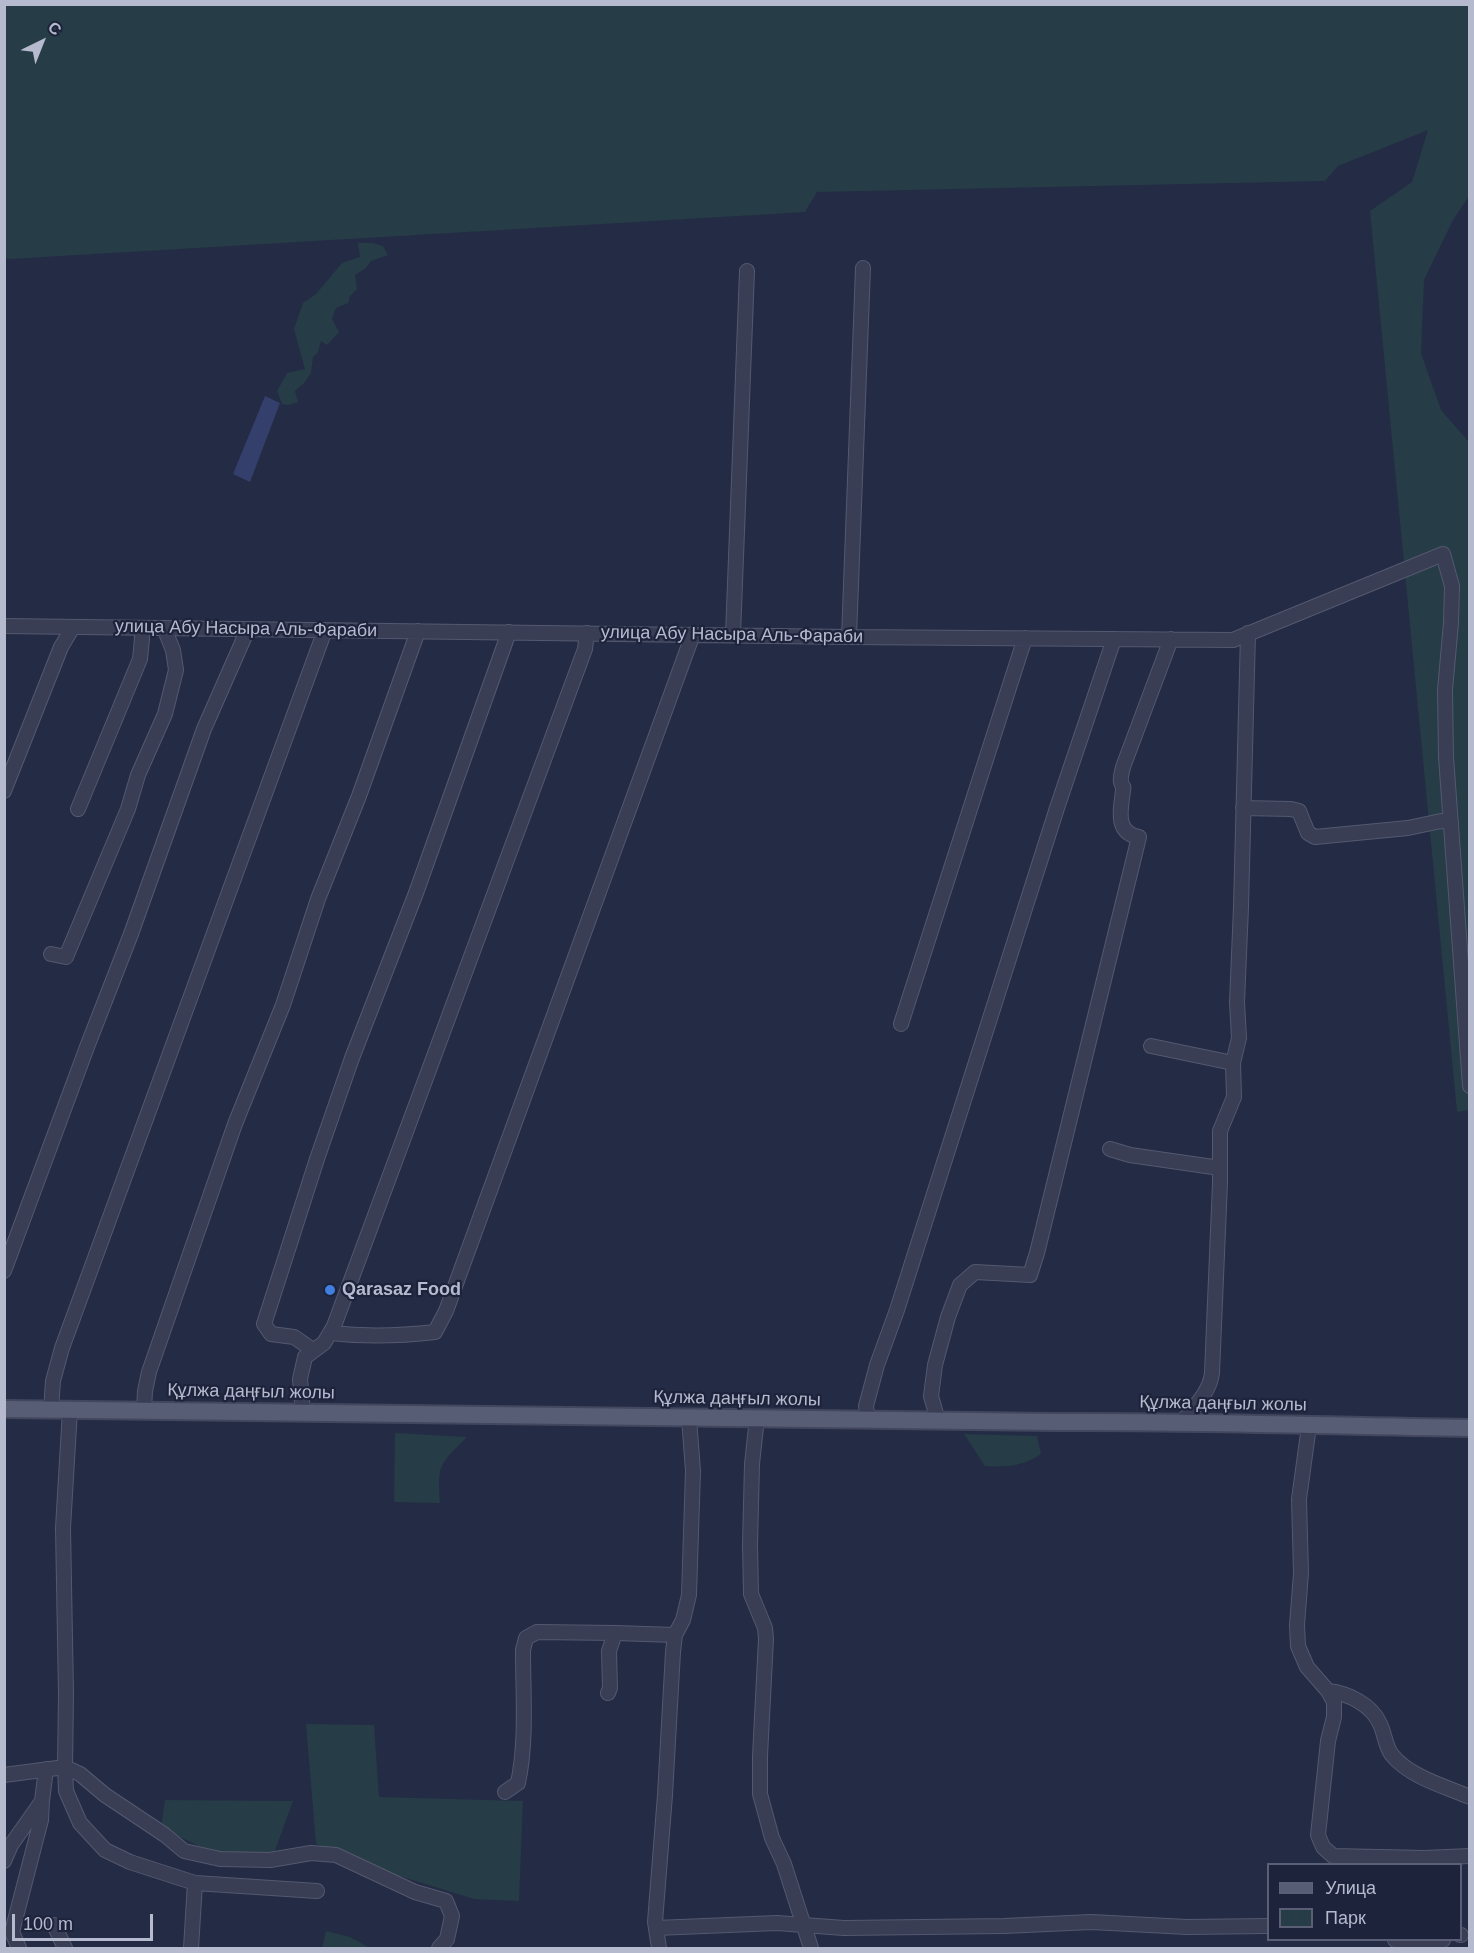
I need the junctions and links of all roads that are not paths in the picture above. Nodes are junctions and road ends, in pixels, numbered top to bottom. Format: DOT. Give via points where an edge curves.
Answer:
graph roads {
  1 [pos="863,268"];
  2 [pos="747,270"];
  3 [pos="4,626"];
  4 [pos="73,627"];
  5 [pos="143,628"];
  6 [pos="164,628"];
  7 [pos="248,629"];
  8 [pos="325,630"];
  9 [pos="418,631"];
  10 [pos="509,632"];
  11 [pos="587,633"];
  12 [pos="1248,633"];
  13 [pos="693,634"];
  14 [pos="733,635"];
  15 [pos="849,638"];
  16 [pos="1025,638"];
  17 [pos="1114,639"];
  18 [pos="1172,639"];
  19 [pos="4,791"];
  20 [pos="1243,808"];
  21 [pos="78,809"];
  22 [pos="1451,822"];
  23 [pos="51,954"];
  24 [pos="901,1024"];
  25 [pos="1151,1046"];
  26 [pos="1233,1064"];
  27 [pos="1470,1086"];
  28 [pos="1110,1149"];
  29 [pos="1220,1168"];
  30 [pos="4,1271"];
  31 [pos="331,1333"];
  32 [pos="313,1350"];
  33 [pos="4,1409"];
  34 [pos="51,1410"];
  35 [pos="70,1410"];
  36 [pos="144,1410"];
  37 [pos="303,1413"];
  38 [pos="689,1418"];
  39 [pos="758,1418"];
  40 [pos="868,1420"];
  41 [pos="938,1421"];
  42 [pos="1183,1422"];
  43 [pos="1309,1426"];
  44 [pos="1470,1428"];
  45 [pos="615,1634"];
  46 [pos="675,1635"];
  47 [pos="1328,1691"];
  48 [pos="608,1693"];
  49 [pos="65,1767"];
  50 [pos="46,1769"];
  51 [pos="4,1774"];
  52 [pos="505,1792"];
  53 [pos="1470,1797"];
  54 [pos="42,1801"];
  55 [pos="1470,1856"];
  56 [pos="4,1861"];
  57 [pos="195,1883"];
  58 [pos="317,1891"];
  59 [pos="54,1925"];
  60 [pos="804,1925"];
  61 [pos="1267,1926"];
  62 [pos="656,1928"];
  63 [pos="1401,1941"];
  64 [pos="1439,1941"];
  65 [pos="19,1948"];
  66 [pos="65,1948"];
  67 [pos="190,1948"];
  68 [pos="439,1948"];
  69 [pos="659,1948"];
  70 [pos="812,1948"];
  1 -- 15 [label="street"];
  2 -- 14 [label="street"];
  3 -- 4 [label="street, улица Абу Насыра Аль-Фараби"];
  4 -- 5 [label="street, улица Абу Насыра Аль-Фараби"];
  4 -- 19 [label="street" via="61,647"];
  5 -- 6 [label="street, улица Абу Насыра Аль-Фараби"];
  5 -- 21 [label="street" via="140,659"];
  6 -- 7 [label="street, улица Абу Насыра Аль-Фараби"];
  6 -- 23 [label="street" via="176,670 165,714 66,957"];
  7 -- 8 [label="street, улица Абу Насыра Аль-Фараби"];
  7 -- 30 [label="street" via="204,729"];
  8 -- 9 [label="street, улица Абу Насыра Аль-Фараби"];
  8 -- 34 [label="street" via="62,1348 53,1381"];
  9 -- 10 [label="street, улица Абу Насыра Аль-Фараби"];
  9 -- 36 [label="street" via="318,898 283,1005 235,1124 149,1372"];
  10 -- 11 [label="street, улица Абу Насыра Аль-Фараби"];
  10 -- 32 [label="street" via="352,1058 264,1324 271,1334 294,1337"];
  11 -- 13 [label="street, улица Абу Насыра Аль-Фараби"];
  11 -- 31 [label="street" via="585,650"];
  12 -- 18 [label="street, улица Абу Насыра Аль-Фараби" via="1233,640"];
  12 -- 20 [label="street"];
  12 -- 22 [label="street, улица Абу Насыра Аль-Фараби" via="1443,555 1452,586 1445,690"];
  13 -- 14 [label="street, улица Абу Насыра Аль-Фараби"];
  13 -- 31 [label="street" via="446,1311 435,1332 400,1336"];
  14 -- 15 [label="street, улица Абу Насыра Аль-Фараби"];
  15 -- 16 [label="street, улица Абу Насыра Аль-Фараби"];
  16 -- 17 [label="street, улица Абу Насыра Аль-Фараби"];
  16 -- 24 [label="street"];
  17 -- 18 [label="street, улица Абу Насыра Аль-Фараби"];
  17 -- 40 [label="street" via="877,1365 866,1406"];
  18 -- 41 [label="street" via="1120,780 1123,788 1119,818 1125,829 1139,837 1037,1253 1030,1275 975,1272 960,1286 935,1365 931,1396"];
  20 -- 22 [label="street" via="1299,812 1308,833 1315,837"];
  20 -- 26 [label="street" via="1236,1002 1239,1038"];
  22 -- 27 [label="street"];
  25 -- 26 [label="street"];
  26 -- 29 [label="street" via="1234,1096 1220,1131"];
  28 -- 29 [label="street"];
  29 -- 42 [label="street" via="1211,1381"];
  31 -- 32 [label="street"];
  32 -- 37 [label="street" via="301,1368"];
  33 -- 34 [label="main road, Құлжа даңғыл жолы"];
  34 -- 35 [label="main road, Құлжа даңғыл жолы"];
  35 -- 36 [label="main road, Құлжа даңғыл жолы"];
  35 -- 49 [label="street" via="63,1528"];
  36 -- 37 [label="main road, Құлжа даңғыл жолы"];
  37 -- 38 [label="main road, Құлжа даңғыл жолы"];
  38 -- 39 [label="main road, Құлжа даңғыл жолы"];
  38 -- 46 [label="street" via="693,1471 689,1595"];
  39 -- 40 [label="main road, Құлжа даңғыл жолы"];
  39 -- 60 [label="street" via="752,1464 750,1545 751,1594 766,1639 760,1794"];
  40 -- 41 [label="main road, Құлжа даңғыл жолы"];
  41 -- 42 [label="main road, Құлжа даңғыл жолы"];
  42 -- 43 [label="main road, Құлжа даңғыл жолы"];
  43 -- 44 [label="main road, Құлжа даңғыл жолы"];
  43 -- 47 [label="street" via="1299,1499 1298,1646 1307,1667"];
  45 -- 46 [label="street"];
  45 -- 48 [label="street" via="609,1651"];
  45 -- 52 [label="street" via="537,1632 526,1638 521,1766 518,1783"];
  46 -- 62 [label="street"];
  47 -- 53 [label="street" via="1342,1693 1373,1711 1391,1754 1410,1770"];
  47 -- 55 [label="street" via="1334,1702 1334,1717 1319,1823 1323,1847 1333,1856 1346,1857"];
  49 -- 50 [label="street"];
  49 -- 57 [label="street" via="66,1791 80,1823 105,1850"];
  49 -- 68 [label="street" via="184,1851 220,1859 336,1855 415,1892 446,1901 452,1916 447,1939"];
  50 -- 51 [label="street"];
  50 -- 54 [label="street"];
  54 -- 56 [label="street"];
  54 -- 65 [label="street" via="41,1820 12,1932"];
  57 -- 58 [label="street"];
  57 -- 67 [label="street"];
  59 -- 66 [label="street"];
  60 -- 61 [label="street" via="844,1928 1091,1922"];
  60 -- 62 [label="street"];
  60 -- 70 [label="street"];
  62 -- 69 [label="street"];
  63 -- 64 [label="street" via="1424,1945"];
}
